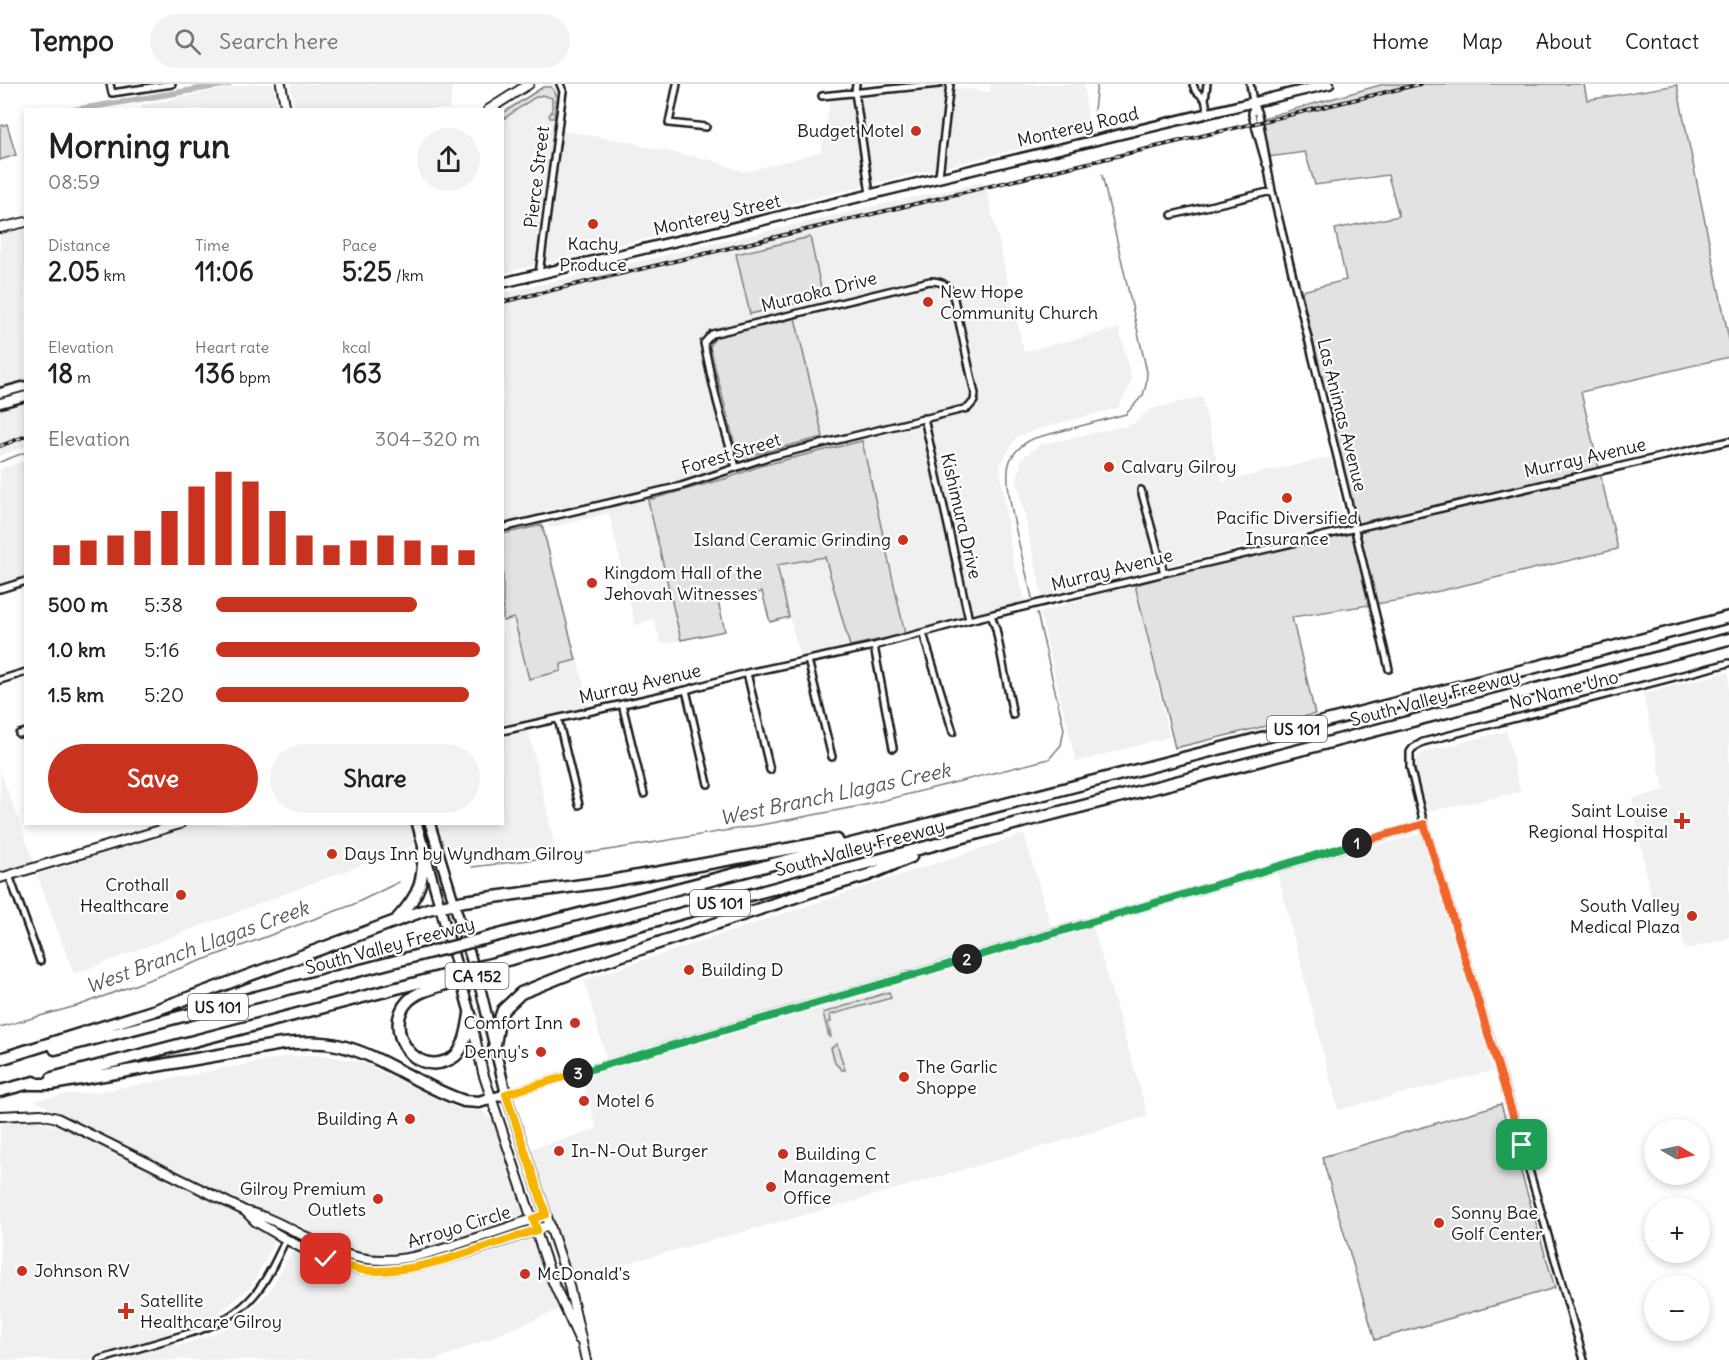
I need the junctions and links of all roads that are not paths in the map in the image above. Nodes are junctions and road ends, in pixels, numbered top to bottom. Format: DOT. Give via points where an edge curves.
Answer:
graph roads {
  1 [pos="110,84"];
  2 [pos="172,84"];
  3 [pos="281,84"];
  4 [pos="529,84"];
  5 [pos="563,84"];
  6 [pos="677,84"];
  7 [pos="856,84"];
  8 [pos="939,84"];
  9 [pos="950,84"];
  10 [pos="1193,84"];
  11 [pos="1207,84"];
  12 [pos="1250,84"];
  13 [pos="1329,84"];
  14 [pos="855,92"];
  15 [pos="822,96"];
  16 [pos="1204,99"];
  17 [pos="1253,102"];
  18 [pos="286,108"];
  19 [pos="491,108"];
  20 [pos="1208,113"];
  21 [pos="706,128"];
  22 [pos="939,176"];
  23 [pos="1272,191"];
  24 [pos="870,194"];
  25 [pos="1172,215"];
  26 [pos="24,222"];
  27 [pos="0,228"];
  28 [pos="539,274"];
  29 [pos="504,283"];
  30 [pos="24,387"];
  31 [pos="0,393"];
  32 [pos="24,397"];
  33 [pos="0,403"];
  34 [pos="968,408"];
  35 [pos="924,418"];
  36 [pos="1729,441"];
  37 [pos="736,467"];
  38 [pos="1142,490"];
  39 [pos="504,528"];
  40 [pos="1354,528"];
  41 [pos="1164,573"];
  42 [pos="24,582"];
  43 [pos="0,589"];
  44 [pos="991,615"];
  45 [pos="1729,617"];
  46 [pos="969,620"];
  47 [pos="923,633"];
  48 [pos="1729,639"];
  49 [pos="874,646"];
  50 [pos="808,660"];
  51 [pos="1729,663"];
  52 [pos="1389,669"];
  53 [pos="24,673"];
  54 [pos="747,673"];
  55 [pos="0,680"];
  56 [pos="686,690"];
  57 [pos="622,704"];
  58 [pos="1013,716"];
  59 [pos="558,719"];
  60 [pos="504,731"];
  61 [pos="953,732"];
  62 [pos="893,748"];
  63 [pos="832,757"];
  64 [pos="770,770"];
  65 [pos="708,784"];
  66 [pos="644,794"];
  67 [pos="579,805"];
  68 [pos="1424,824"];
  69 [pos="177,825"];
  70 [pos="417,825"];
  71 [pos="430,825"];
  72 [pos="865,840"];
  73 [pos="948,841"];
  74 [pos="424,846"];
  75 [pos="9,875"];
  76 [pos="0,878"];
  77 [pos="455,903"];
  78 [pos="440,906"];
  79 [pos="396,921"];
  80 [pos="40,962"];
  81 [pos="444,980"];
  82 [pos="470,1014"];
  83 [pos="494,1050"];
  84 [pos="0,1061"];
  85 [pos="27,1084"];
  86 [pos="0,1091"];
  87 [pos="506,1094"];
  88 [pos="492,1098"];
  89 [pos="0,1116"];
  90 [pos="244,1211"];
  91 [pos="546,1214"];
  92 [pos="533,1219"];
  93 [pos="550,1225"];
  94 [pos="537,1230"];
  95 [pos="286,1239"];
  96 [pos="579,1339"];
  97 [pos="99,1360"];
  98 [pos="586,1360"];
  99 [pos="1584,1360"];
  1 -- 2 [label="street" via="112,93"];
  3 -- 18 [label="street"];
  4 -- 19 [label="street"];
  5 -- 28 [label="street, Pierce Street"];
  6 -- 21 [label="street" via="669,123"];
  7 -- 14 [label="street"];
  8 -- 14 [label="street"];
  9 -- 22 [label="street"];
  10 -- 16 [label="street"];
  11 -- 16 [label="street"];
  12 -- 17 [label="street, Las Animas Avenue"];
  13 -- 17 [label="main road, Monterey Road"];
  14 -- 15 [label="street"];
  14 -- 24 [label="street"];
  16 -- 20 [label="street"];
  17 -- 20 [label="main road, Monterey Road"];
  17 -- 23 [label="street, Las Animas Avenue" via="1252,115"];
  20 -- 22 [label="main road, Monterey Road"];
  22 -- 24 [label="main road, Monterey Street"];
  23 -- 25 [label="street"];
  23 -- 40 [label="street, Las Animas Avenue"];
  24 -- 28 [label="main road, Monterey Street"];
  26 -- 27 [label="street"];
  28 -- 29 [label="main road, Monterey Street"];
  30 -- 31 [label="main road"];
  32 -- 33 [label="main road"];
  34 -- 35 [label="street, Forest Street"];
  34 -- 37 [label="street, Muraoka Drive" via="975,394 964,343 951,292 938,281 712,334 704,343"];
  35 -- 37 [label="street, Forest Street"];
  35 -- 46 [label="street, Kishimura Drive"];
  36 -- 40 [label="street, Murray Avenue"];
  37 -- 39 [label="street, Forest Street" via="681,486"];
  38 -- 41 [label="street"];
  40 -- 41 [label="street, Murray Avenue"];
  40 -- 52 [label="street, Las Animas Avenue"];
  41 -- 44 [label="street, Murray Avenue"];
  42 -- 43 [label="street"];
  44 -- 46 [label="street, Murray Avenue"];
  44 -- 58 [label="street"];
  45 -- 72 [label="highway, South Valley Freeway / US 101"];
  46 -- 47 [label="street, Murray Avenue"];
  47 -- 49 [label="street, Murray Avenue"];
  47 -- 61 [label="street"];
  48 -- 73 [label="highway, South Valley Freeway / US 101"];
  49 -- 50 [label="street, Murray Avenue"];
  49 -- 62 [label="street"];
  50 -- 54 [label="street, Murray Avenue"];
  50 -- 63 [label="street"];
  51 -- 68 [label="street, No Name Uno" via="1413,747 1410,767"];
  53 -- 55 [label="street"];
  54 -- 56 [label="street, Murray Avenue"];
  54 -- 64 [label="street"];
  56 -- 57 [label="street, Murray Avenue"];
  56 -- 65 [label="street"];
  57 -- 59 [label="street, Murray Avenue"];
  57 -- 66 [label="street"];
  59 -- 60 [label="street, Murray Avenue"];
  59 -- 67 [label="street"];
  68 -- 87 [label="street"];
  68 -- 99 [label="street"];
  69 -- 75 [label="street"];
  70 -- 74 [label="main road"];
  71 -- 77 [label="main road, CA 152"];
  72 -- 77 [label="highway" via="840,840 605,882"];
  72 -- 84 [label="highway, South Valley Freeway / US 101, bridge"];
  73 -- 81 [label="highway, South Valley Freeway / US 101, bridge"];
  73 -- 83 [label="highway" via="868,875 592,965 521,993 503,1010"];
  74 -- 78 [label="main road"];
  74 -- 79 [label="highway" via="423,878"];
  75 -- 76 [label="street"];
  75 -- 80 [label="street"];
  77 -- 78 [label="highway"];
  77 -- 83 [label="main road, CA 152"];
  78 -- 79 [label="highway"];
  78 -- 82 [label="main road"];
  79 -- 84 [label="highway" via="147,1013"];
  81 -- 82 [label="highway" via="416,995 402,1009 400,1037 411,1056 431,1064 453,1058 466,1038"];
  81 -- 85 [label="highway, South Valley Freeway / US 101"];
  82 -- 88 [label="street"];
  83 -- 87 [label="main road, CA 152"];
  85 -- 86 [label="highway, South Valley Freeway / US 101"];
  85 -- 88 [label="highway" via="52,1084 313,1042 359,1052 464,1101"];
  87 -- 88 [label="main road"];
  87 -- 91 [label="street"];
  88 -- 92 [label="street"];
  89 -- 90 [label="street, Arroyo Circle" via="41,1114 57,1118"];
  90 -- 92 [label="street, Arroyo Circle" via="262,1215 342,1253 381,1261 428,1255"];
  90 -- 95 [label="street, Arroyo Circle"];
  91 -- 92 [label="street, Arroyo Circle"];
  91 -- 93 [label="street"];
  92 -- 94 [label="street"];
  93 -- 94 [label="street, Arroyo Circle"];
  93 -- 96 [label="street" via="567,1277"];
  94 -- 95 [label="street, Arroyo Circle" via="413,1267 383,1270 363,1270 338,1263"];
  94 -- 96 [label="street" via="560,1299"];
  95 -- 97 [label="street" via="268,1276 238,1312 215,1325"];
  96 -- 98 [label="street"];
}
